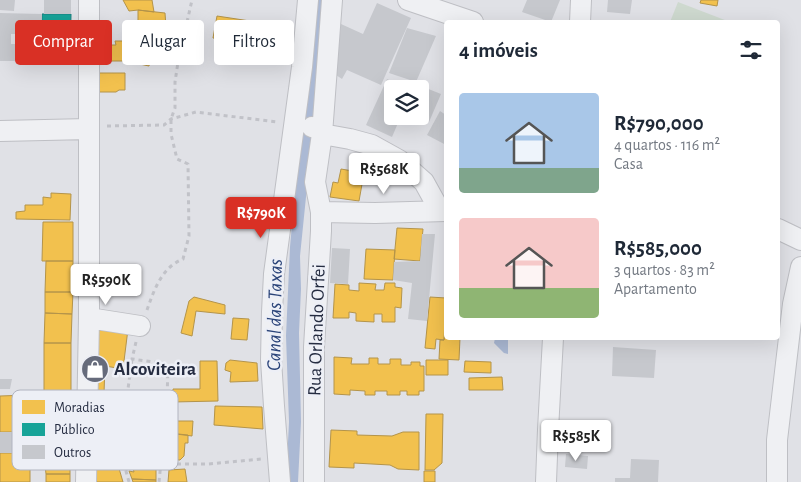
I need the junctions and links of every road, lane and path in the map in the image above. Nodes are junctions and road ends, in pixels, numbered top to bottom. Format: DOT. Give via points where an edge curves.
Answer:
graph roads {
  1 [pos="89,0"];
  2 [pos="192,0"];
  3 [pos="308,0"];
  4 [pos="332,0"];
  5 [pos="408,0"];
  6 [pos="581,0"];
  7 [pos="467,20"];
  8 [pos="580,20"];
  9 [pos="171,119"];
  10 [pos="308,128"];
  11 [pos="89,129"];
  12 [pos="0,131"];
  13 [pos="443,211"];
  14 [pos="321,212"];
  15 [pos="780,230"];
  16 [pos="801,240"];
  17 [pos="801,267"];
  18 [pos="89,318"];
  19 [pos="140,326"];
  20 [pos="553,340"];
  21 [pos="132,359"];
  22 [pos="88,390"];
  23 [pos="128,390"];
  24 [pos="167,390"];
  25 [pos="279,458"];
  26 [pos="178,464"];
  27 [pos="280,482"];
  28 [pos="314,482"];
  29 [pos="546,482"];
  30 [pos="777,482"];
  1 -- 11 [label="street"];
  2 -- 9 [label="path" via="176,72 175,108"];
  3 -- 10 [label="street" via="302,67"];
  4 -- 10 [label="street, Rua Orlando Orfei"];
  5 -- 7 [label="street"];
  6 -- 8 [label="street"];
  9 -- 10 [label="path" via="196,112"];
  9 -- 11 [label="path" via="164,125 97,126"];
  9 -- 19 [label="path" via="177,158 188,164 189,236 183,259 174,262 158,282"];
  10 -- 13 [label="street" via="372,145 399,160 424,182"];
  10 -- 14 [label="street, Rua Orlando Orfei"];
  10 -- 25 [label="street" via="274,274 273,397"];
  11 -- 12 [label="street"];
  11 -- 18 [label="street"];
  13 -- 14 [label="street"];
  14 -- 28 [label="street, Rua Orlando Orfei" via="314,347"];
  15 -- 16 [label="street"];
  17 -- 30 [label="street" via="793,304 777,440"];
  18 -- 19 [label="street"];
  18 -- 22 [label="street"];
  19 -- 21 [label="path"];
  20 -- 29 [label="street"];
  21 -- 23 [label="path"];
  21 -- 24 [label="path" via="168,364"];
  25 -- 26 [label="path"];
  25 -- 27 [label="street"];
}
